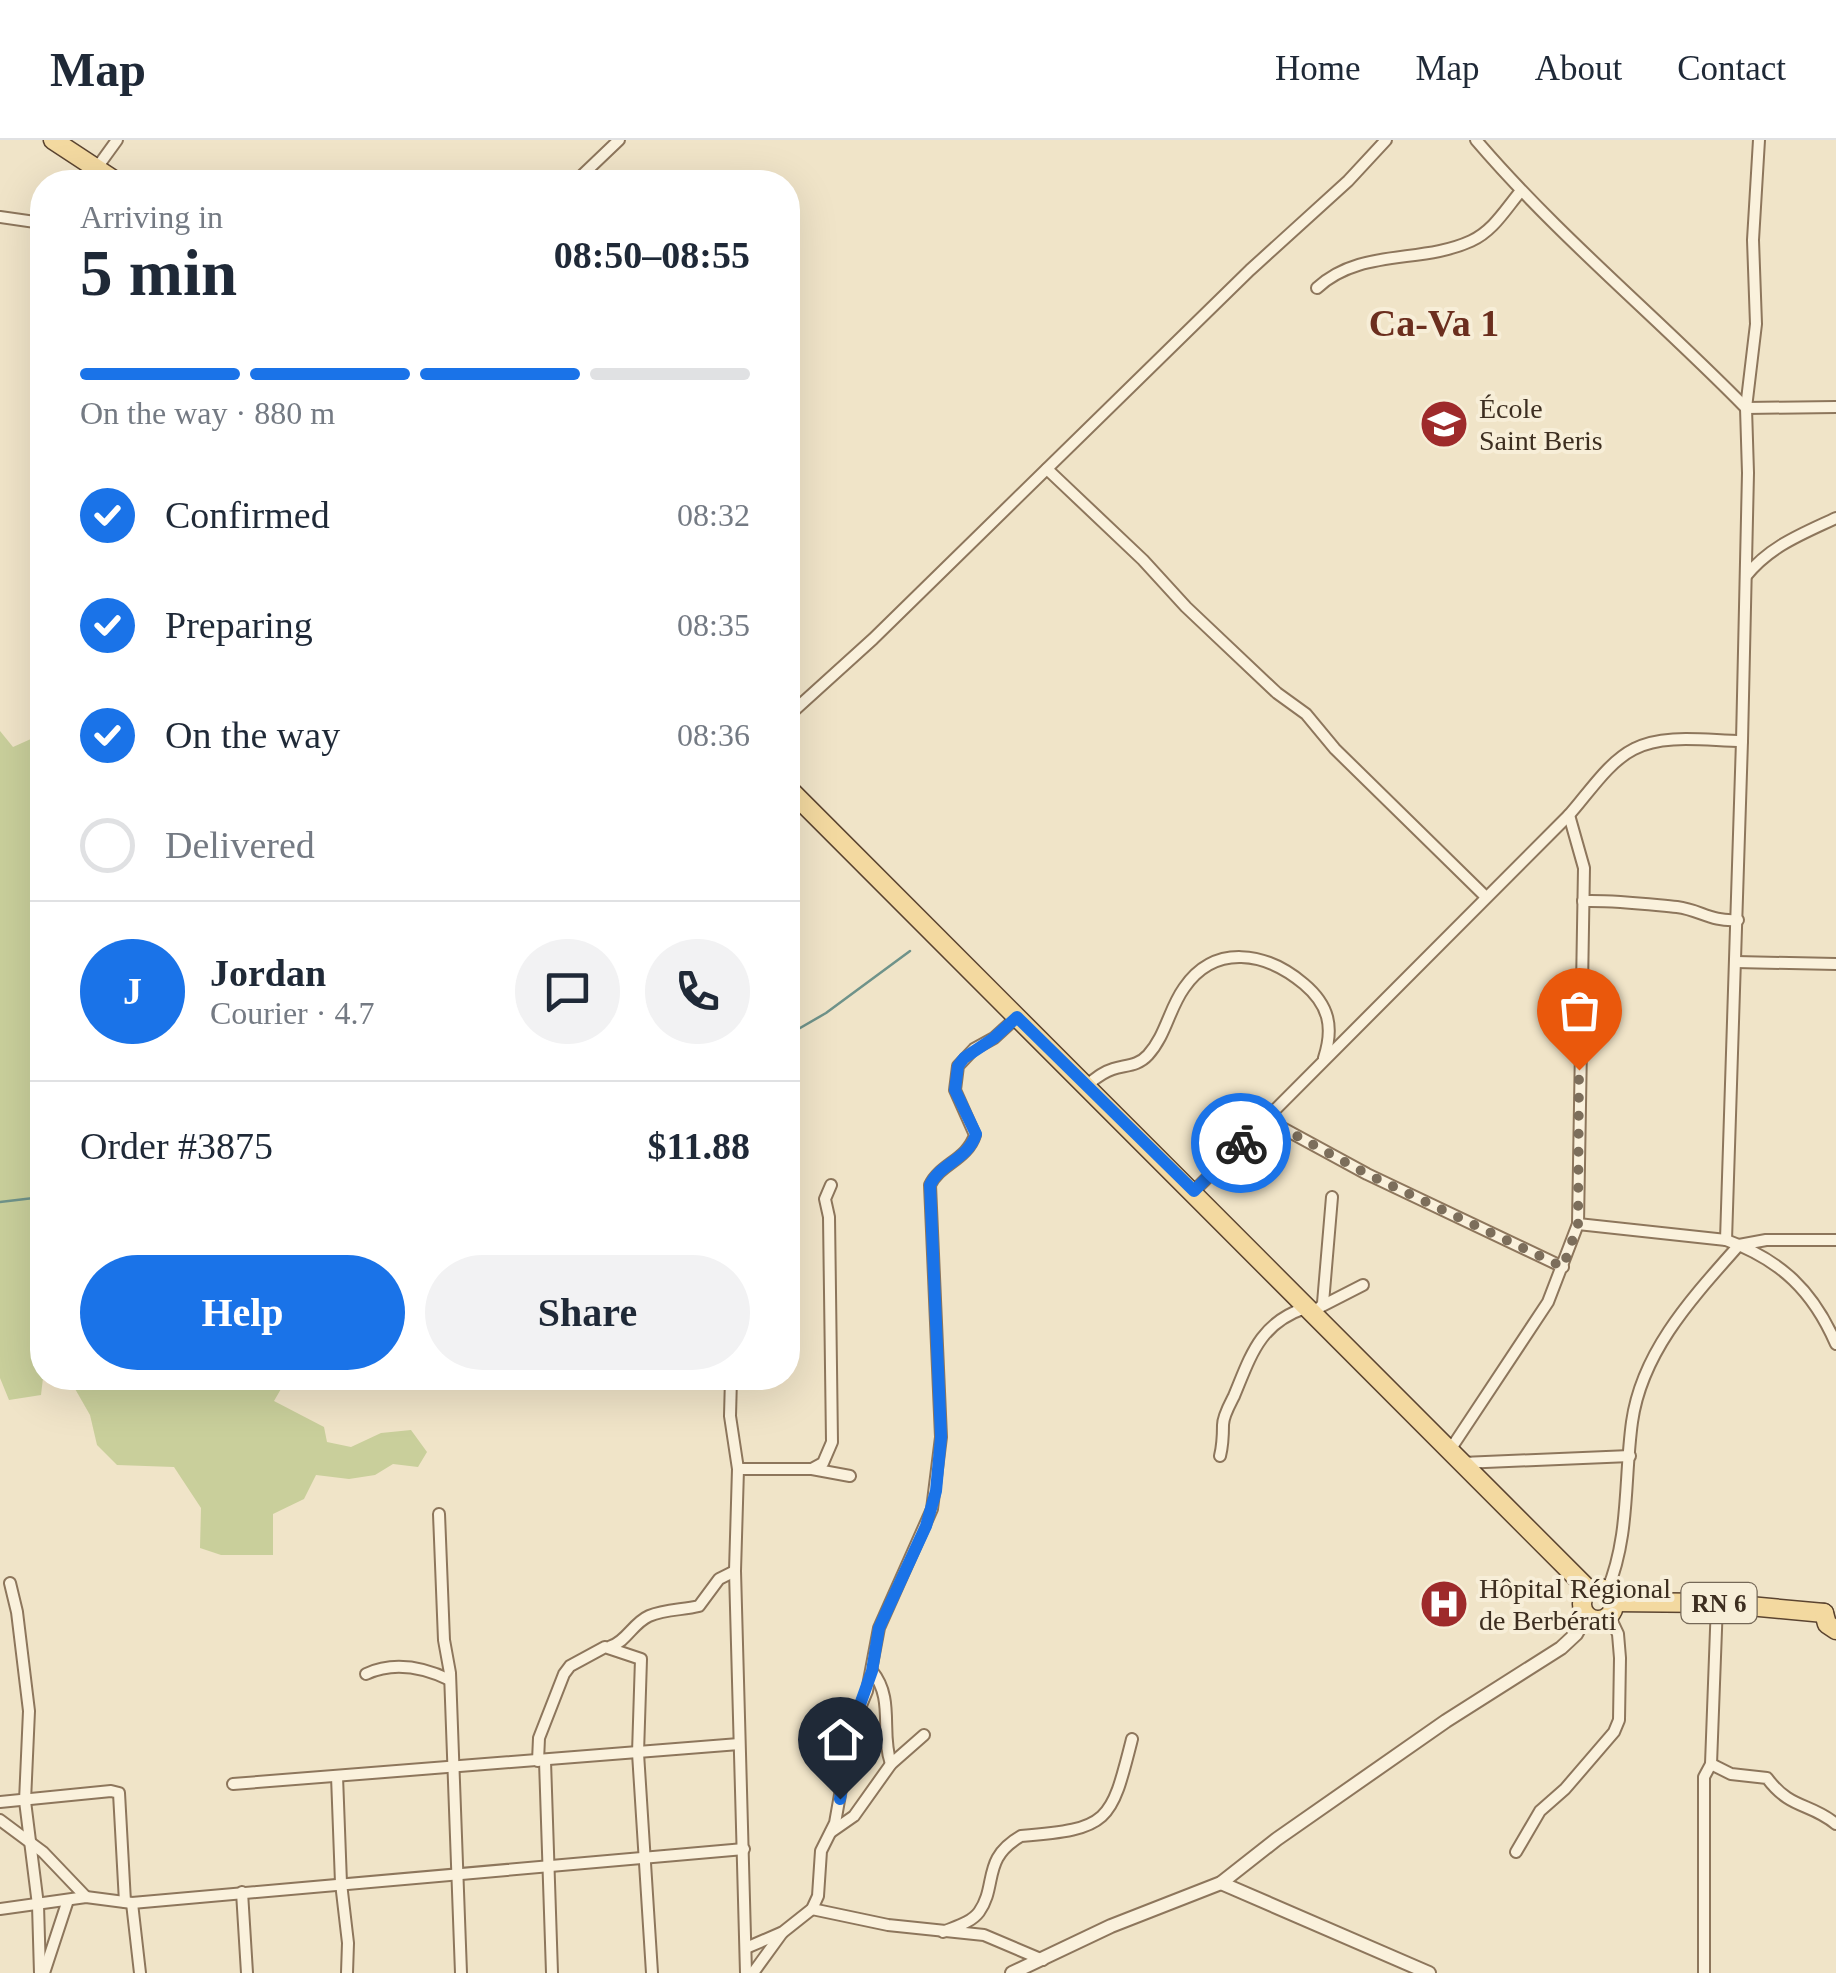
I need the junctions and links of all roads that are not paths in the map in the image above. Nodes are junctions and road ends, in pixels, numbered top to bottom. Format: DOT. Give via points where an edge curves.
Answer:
graph roads {
  1 [pos="53,140"];
  2 [pos="117,140"];
  3 [pos="619,140"];
  4 [pos="1386,140"];
  5 [pos="1476,140"];
  6 [pos="1759,140"];
  7 [pos="96,169"];
  8 [pos="588,170"];
  9 [pos="1520,192"];
  10 [pos="0,217"];
  11 [pos="30,221"];
  12 [pos="1317,288"];
  13 [pos="1836,407"];
  14 [pos="1746,408"];
  15 [pos="1047,468"];
  16 [pos="1836,518"];
  17 [pos="1746,577"];
  18 [pos="800,705"];
  19 [pos="1742,740"];
  20 [pos="800,800"];
  21 [pos="1569,816"];
  22 [pos="1486,897"];
  23 [pos="1583,901"];
  24 [pos="1738,920"];
  25 [pos="1736,962"];
  26 [pos="1836,964"];
  27 [pos="1017,1017"];
  28 [pos="1323,1062"];
  29 [pos="1087,1084"];
  30 [pos="1264,1118"];
  31 [pos="832,1185"];
  32 [pos="1194,1191"];
  33 [pos="1332,1197"];
  34 [pos="1578,1224"];
  35 [pos="1726,1240"];
  36 [pos="1836,1240"];
  37 [pos="1739,1245"];
  38 [pos="1563,1267"];
  39 [pos="1363,1285"];
  40 [pos="1314,1309"];
  41 [pos="1836,1344"];
  42 [pos="731,1390"];
  43 [pos="1220,1456"];
  44 [pos="1630,1456"];
  45 [pos="1456,1457"];
  46 [pos="738,1469"];
  47 [pos="812,1469"];
  48 [pos="850,1476"];
  49 [pos="439,1514"];
  50 [pos="735,1571"];
  51 [pos="10,1583"];
  52 [pos="1605,1600"];
  53 [pos="1717,1603"];
  54 [pos="1586,1616"];
  55 [pos="1833,1621"];
  56 [pos="604,1647"];
  57 [pos="872,1671"];
  58 [pos="366,1674"];
  59 [pos="450,1680"];
  60 [pos="924,1735"];
  61 [pos="1132,1739"];
  62 [pos="739,1744"];
  63 [pos="638,1753"];
  64 [pos="542,1761"];
  65 [pos="891,1764"];
  66 [pos="1711,1764"];
  67 [pos="452,1767"];
  68 [pos="337,1776"];
  69 [pos="233,1784"];
  70 [pos="25,1800"];
  71 [pos="0,1802"];
  72 [pos="0,1820"];
  73 [pos="1836,1824"];
  74 [pos="830,1833"];
  75 [pos="30,1841"];
  76 [pos="744,1848"];
  77 [pos="1516,1852"];
  78 [pos="645,1857"];
  79 [pos="550,1866"];
  80 [pos="457,1874"];
  81 [pos="340,1883"];
  82 [pos="1222,1883"];
  83 [pos="242,1892"];
  84 [pos="86,1897"];
  85 [pos="68,1900"];
  86 [pos="128,1902"];
  87 [pos="38,1905"];
  88 [pos="0,1908"];
  89 [pos="812,1909"];
  90 [pos="783,1932"];
  91 [pos="943,1932"];
  92 [pos="746,1948"];
  93 [pos="1043,1960"];
  94 [pos="42,1973"];
  95 [pos="140,1973"];
  96 [pos="247,1973"];
  97 [pos="347,1973"];
  98 [pos="461,1973"];
  99 [pos="552,1973"];
  100 [pos="652,1973"];
  101 [pos="750,1973"];
  102 [pos="1012,1973"];
  103 [pos="1429,1973"];
  104 [pos="1704,1973"];
  1 -- 7 [label="main road"];
  2 -- 7 [label="street"];
  3 -- 8 [label="street"];
  4 -- 15 [label="street"];
  5 -- 9 [label="street"];
  6 -- 14 [label="street" via="1756,324"];
  9 -- 12 [label="street" via="1474,240 1344,268"];
  9 -- 14 [label="street"];
  10 -- 11 [label="street"];
  13 -- 14 [label="street"];
  14 -- 17 [label="street"];
  15 -- 18 [label="street"];
  15 -- 22 [label="street" via="1186,608 1306,714"];
  16 -- 17 [label="street" via="1760,558"];
  17 -- 19 [label="street"];
  19 -- 21 [label="street" via="1652,742 1632,749"];
  19 -- 24 [label="street"];
  20 -- 27 [label="main road"];
  21 -- 22 [label="street"];
  21 -- 23 [label="street" via="1584,868"];
  22 -- 28 [label="street"];
  23 -- 24 [label="street" via="1622,900"];
  23 -- 34 [label="street"];
  24 -- 25 [label="street"];
  25 -- 26 [label="street"];
  25 -- 35 [label="street"];
  27 -- 29 [label="main road"];
  27 -- 57 [label="street" via="958,1066 955,1090 976,1134 930,1185 941,1437 936,1491 882,1618"];
  28 -- 29 [label="street" via="1330,1018 1311,990 1254,957 1226,956 1201,968 1183,988 1142,1061"];
  28 -- 30 [label="street"];
  29 -- 32 [label="main road"];
  30 -- 32 [label="street"];
  30 -- 38 [label="street"];
  31 -- 47 [label="street" via="825,1199 832,1442 823,1463"];
  32 -- 40 [label="main road"];
  33 -- 40 [label="street"];
  34 -- 35 [label="street"];
  34 -- 38 [label="street"];
  35 -- 37 [label="street"];
  36 -- 37 [label="street"];
  37 -- 41 [label="street" via="1777,1264 1800,1287"];
  37 -- 44 [label="street" via="1650,1363"];
  38 -- 45 [label="street"];
  39 -- 40 [label="street"];
  40 -- 43 [label="street" via="1284,1315 1252,1352 1223,1421"];
  40 -- 45 [label="main road"];
  42 -- 46 [label="street"];
  44 -- 45 [label="street"];
  44 -- 52 [label="street" via="1623,1541"];
  45 -- 52 [label="main road"];
  46 -- 47 [label="street"];
  46 -- 50 [label="street"];
  47 -- 48 [label="street"];
  49 -- 59 [label="street"];
  50 -- 56 [label="street" via="719,1579 699,1606 647,1616 616,1646"];
  50 -- 62 [label="street"];
  51 -- 70 [label="street" via="29,1711"];
  52 -- 53 [label="main road, RN 6"];
  52 -- 54 [label="main road" via="1582,1602"];
  52 -- 77 [label="street" via="1618,1634 1620,1720 1540,1810"];
  53 -- 55 [label="main road, RN 6"];
  53 -- 66 [label="street"];
  54 -- 82 [label="street" via="1561,1648 1446,1721"];
  56 -- 63 [label="street" via="640,1659"];
  56 -- 64 [label="street" via="564,1674 539,1738"];
  57 -- 65 [label="street" via="885,1692"];
  57 -- 74 [label="street" via="852,1727"];
  58 -- 59 [label="street" via="409,1667"];
  59 -- 67 [label="street"];
  60 -- 65 [label="street"];
  61 -- 91 [label="street" via="1117,1799 1105,1816 1075,1830 1014,1840 990,1871 980,1911"];
  62 -- 63 [label="street"];
  62 -- 76 [label="street"];
  63 -- 64 [label="street"];
  63 -- 78 [label="street"];
  64 -- 67 [label="street"];
  64 -- 79 [label="street"];
  65 -- 74 [label="street" via="854,1816"];
  66 -- 73 [label="street" via="1767,1778 1784,1798"];
  66 -- 104 [label="street" via="1704,1777"];
  67 -- 68 [label="street"];
  67 -- 80 [label="street"];
  68 -- 69 [label="street"];
  68 -- 81 [label="street"];
  70 -- 71 [label="street"];
  70 -- 75 [label="street"];
  70 -- 86 [label="street" via="120,1793"];
  72 -- 75 [label="street"];
  74 -- 89 [label="street"];
  75 -- 84 [label="street"];
  75 -- 87 [label="street"];
  76 -- 78 [label="street"];
  76 -- 92 [label="street"];
  78 -- 79 [label="street"];
  78 -- 100 [label="street"];
  79 -- 80 [label="street"];
  79 -- 99 [label="street"];
  80 -- 81 [label="street"];
  80 -- 98 [label="street"];
  81 -- 83 [label="street"];
  81 -- 97 [label="street"];
  82 -- 93 [label="street"];
  82 -- 103 [label="street"];
  83 -- 86 [label="street"];
  83 -- 96 [label="street"];
  84 -- 85 [label="street"];
  84 -- 86 [label="street"];
  85 -- 87 [label="street"];
  85 -- 94 [label="street"];
  86 -- 95 [label="street"];
  87 -- 88 [label="street"];
  87 -- 94 [label="street"];
  89 -- 90 [label="street"];
  89 -- 91 [label="street"];
  90 -- 92 [label="street"];
  90 -- 101 [label="street"];
  91 -- 93 [label="street" via="984,1935"];
  92 -- 101 [label="street"];
  93 -- 102 [label="street"];
}
